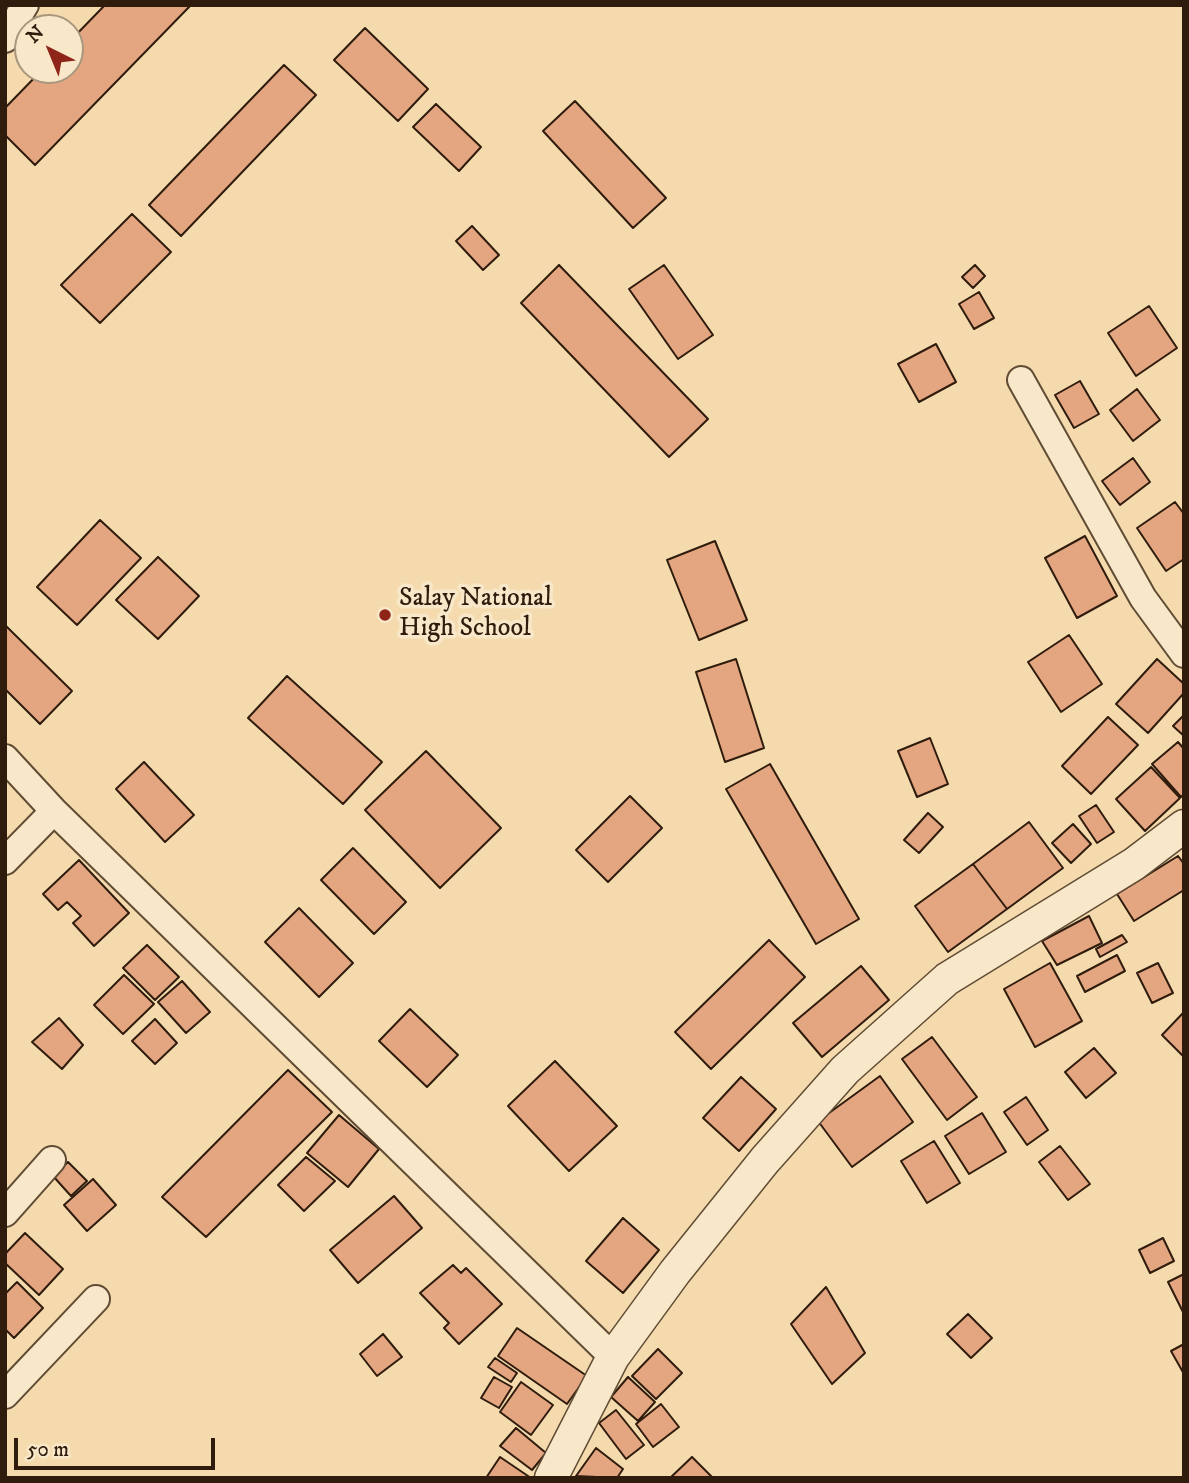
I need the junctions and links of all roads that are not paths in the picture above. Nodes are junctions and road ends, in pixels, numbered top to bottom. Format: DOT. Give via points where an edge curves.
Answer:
graph roads {
  1 [pos="25,5"];
  2 [pos="5,39"];
  3 [pos="1021,380"];
  4 [pos="1184,654"];
  5 [pos="5,758"];
  6 [pos="54,811"];
  7 [pos="1184,826"];
  8 [pos="5,860"];
  9 [pos="52,1160"];
  10 [pos="5,1213"];
  11 [pos="96,1299"];
  12 [pos="613,1357"];
  13 [pos="5,1395"];
  14 [pos="551,1478"];
  1 -- 2 [label="street"];
  3 -- 4 [label="street" via="1143,598"];
  5 -- 6 [label="street"];
  6 -- 8 [label="street"];
  6 -- 12 [label="street"];
  7 -- 12 [label="street" via="1112,878 947,979 855,1060 749,1181"];
  9 -- 10 [label="street"];
  11 -- 13 [label="street"];
  12 -- 14 [label="street"];
}
